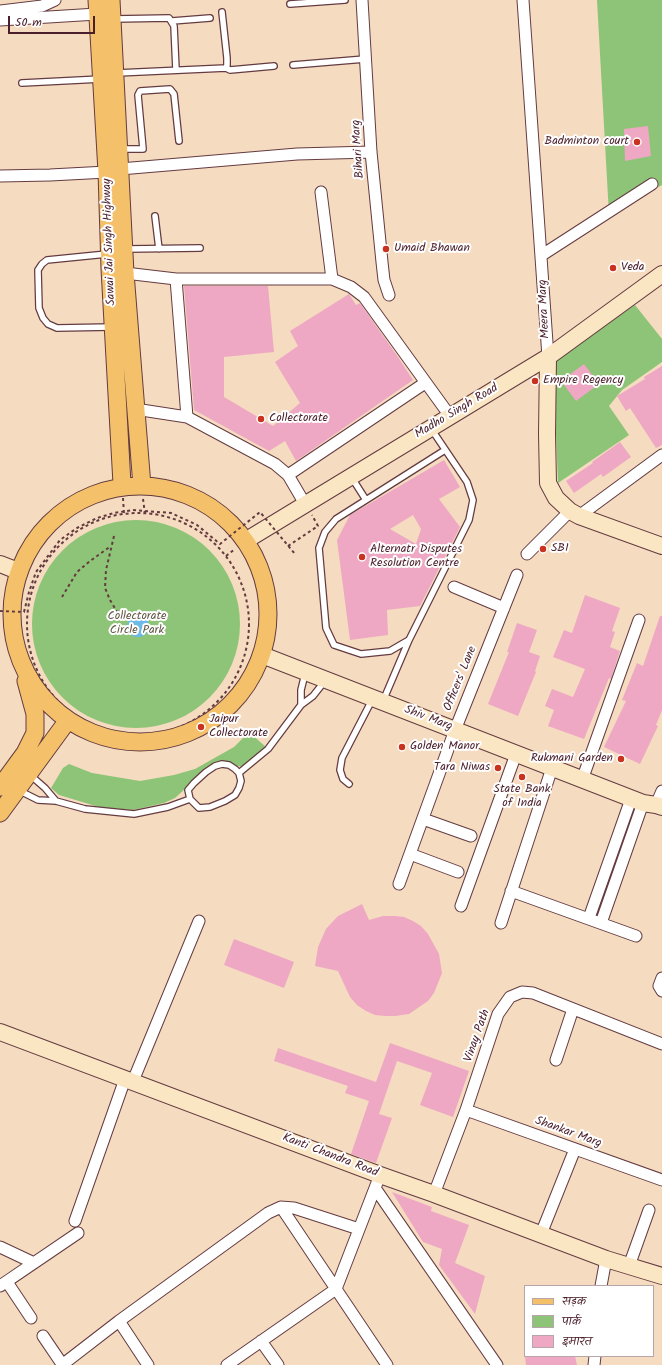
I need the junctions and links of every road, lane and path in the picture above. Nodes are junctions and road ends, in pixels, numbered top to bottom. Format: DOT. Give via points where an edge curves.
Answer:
graph roads {
  1 [pos="55,0"];
  2 [pos="111,0"];
  3 [pos="345,0"];
  4 [pos="362,0"];
  5 [pos="523,0"];
  6 [pos="290,4"];
  7 [pos="0,11"];
  8 [pos="102,11"];
  9 [pos="222,12"];
  10 [pos="210,18"];
  11 [pos="0,20"];
  12 [pos="172,21"];
  13 [pos="365,59"];
  14 [pos="293,65"];
  15 [pos="274,66"];
  16 [pos="226,68"];
  17 [pos="176,70"];
  18 [pos="108,76"];
  19 [pos="22,83"];
  20 [pos="179,141"];
  21 [pos="118,150"];
  22 [pos="371,152"];
  23 [pos="113,171"];
  24 [pos="0,176"];
  25 [pos="652,184"];
  26 [pos="321,192"];
  27 [pos="155,216"];
  28 [pos="200,248"];
  29 [pos="158,249"];
  30 [pos="117,251"];
  31 [pos="542,255"];
  32 [pos="125,273"];
  33 [pos="662,274"];
  34 [pos="332,278"];
  35 [pos="176,280"];
  36 [pos="389,295"];
  37 [pos="113,327"];
  38 [pos="548,357"];
  39 [pos="426,383"];
  40 [pos="136,409"];
  41 [pos="450,416"];
  42 [pos="187,417"];
  43 [pos="430,428"];
  44 [pos="445,450"];
  45 [pos="662,455"];
  46 [pos="288,475"];
  47 [pos="351,476"];
  48 [pos="122,484"];
  49 [pos="142,486"];
  50 [pos="366,500"];
  51 [pos="305,504"];
  52 [pos="124,514"];
  53 [pos="574,514"];
  54 [pos="318,526"];
  55 [pos="114,536"];
  56 [pos="245,541"];
  57 [pos="112,546"];
  58 [pos="288,546"];
  59 [pos="662,546"];
  60 [pos="295,554"];
  61 [pos="527,554"];
  62 [pos="0,564"];
  63 [pos="18,571"];
  64 [pos="517,575"];
  65 [pos="454,587"];
  66 [pos="62,597"];
  67 [pos="504,608"];
  68 [pos="0,611"];
  69 [pos="119,614"];
  70 [pos="639,620"];
  71 [pos="410,640"];
  72 [pos="262,655"];
  73 [pos="20,662"];
  74 [pos="306,672"];
  75 [pos="326,680"];
  76 [pos="378,700"];
  77 [pos="302,705"];
  78 [pos="68,720"];
  79 [pos="455,730"];
  80 [pos="516,754"];
  81 [pos="552,768"];
  82 [pos="239,773"];
  83 [pos="29,774"];
  84 [pos="582,780"];
  85 [pos="7,782"];
  86 [pos="349,784"];
  87 [pos="190,799"];
  88 [pos="56,801"];
  89 [pos="651,801"];
  90 [pos="0,813"];
  91 [pos="423,819"];
  92 [pos="471,836"];
  93 [pos="410,854"];
  94 [pos="458,872"];
  95 [pos="399,884"];
  96 [pos="511,891"];
  97 [pos="461,906"];
  98 [pos="589,918"];
  99 [pos="198,921"];
  100 [pos="501,923"];
  101 [pos="601,923"];
  102 [pos="636,936"];
  103 [pos="662,978"];
  104 [pos="662,991"];
  105 [pos="573,1009"];
  106 [pos="0,1032"];
  107 [pos="662,1044"];
  108 [pos="556,1060"];
  109 [pos="129,1080"];
  110 [pos="466,1110"];
  111 [pos="575,1149"];
  112 [pos="662,1180"];
  113 [pos="377,1182"];
  114 [pos="434,1194"];
  115 [pos="281,1207"];
  116 [pos="649,1210"];
  117 [pos="75,1221"];
  118 [pos="359,1229"];
  119 [pos="78,1233"];
  120 [pos="541,1234"];
  121 [pos="0,1247"];
  122 [pos="606,1258"];
  123 [pos="34,1263"];
  124 [pos="629,1266"];
  125 [pos="662,1276"];
  126 [pos="4,1284"];
  127 [pos="600,1285"];
  128 [pos="336,1289"];
  129 [pos="31,1318"];
  130 [pos="119,1320"];
  131 [pos="43,1336"];
  132 [pos="261,1341"];
  133 [pos="62,1365"];
  134 [pos="148,1365"];
  135 [pos="227,1365"];
  136 [pos="278,1365"];
  137 [pos="387,1365"];
  138 [pos="497,1365"];
  1 -- 7 [label="street" via="42,6"];
  2 -- 8 [label="main road"];
  3 -- 6 [label="lane"];
  4 -- 13 [label="street, Bihari Marg"];
  5 -- 31 [label="street, Meera Marg"];
  8 -- 11 [label="street"];
  8 -- 12 [label="lane" via="169,18"];
  8 -- 18 [label="main road"];
  9 -- 16 [label="lane"];
  10 -- 12 [label="lane"];
  12 -- 17 [label="lane"];
  13 -- 14 [label="lane"];
  13 -- 22 [label="street, Bihari Marg"];
  15 -- 16 [label="lane" via="230,70"];
  16 -- 17 [label="lane"];
  17 -- 18 [label="lane"];
  18 -- 19 [label="lane"];
  18 -- 21 [label="main road"];
  18 -- 23 [label="main road, Sawai Jai Singh Highway"];
  20 -- 21 [label="lane" via="174,94 170,89 140,91 138,94 143,149"];
  21 -- 23 [label="main road"];
  22 -- 23 [label="street" via="297,154"];
  22 -- 36 [label="street, Bihari Marg" via="384,280"];
  23 -- 24 [label="street"];
  23 -- 30 [label="main road, Sawai Jai Singh Highway"];
  25 -- 31 [label="street"];
  26 -- 34 [label="street"];
  27 -- 29 [label="lane"];
  28 -- 29 [label="lane"];
  29 -- 30 [label="lane"];
  30 -- 32 [label="main road"];
  30 -- 37 [label="main road, Sawai Jai Singh Highway"];
  30 -- 37 [label="lane" via="47,260 38,270 39,308 48,324 57,328"];
  31 -- 38 [label="street, Meera Marg"];
  32 -- 35 [label="street"];
  32 -- 40 [label="main road"];
  33 -- 38 [label="street, Madho Singh Road"];
  34 -- 35 [label="street"];
  34 -- 39 [label="street" via="364,297"];
  35 -- 42 [label="street"];
  37 -- 48 [label="main road, Sawai Jai Singh Highway"];
  38 -- 41 [label="street, Madho Singh Road"];
  38 -- 53 [label="street, Meera Marg" via="548,483 556,498"];
  39 -- 41 [label="street"];
  39 -- 46 [label="street"];
  40 -- 42 [label="street"];
  40 -- 49 [label="main road"];
  41 -- 43 [label="street, Madho Singh Road"];
  42 -- 46 [label="street" via="275,464"];
  43 -- 44 [label="lane"];
  43 -- 47 [label="street, Madho Singh Road"];
  44 -- 50 [label="lane"];
  44 -- 71 [label="lane" via="467,482 473,500 469,520"];
  45 -- 53 [label="street"];
  46 -- 51 [label="street"];
  47 -- 50 [label="lane"];
  47 -- 51 [label="street, Madho Singh Road"];
  48 -- 49 [label="main road"];
  48 -- 52 [label="path"];
  48 -- 63 [label="main road" via="79,500 51,520 30,546"];
  49 -- 56 [label="main road" via="172,490 204,503 227,520"];
  50 -- 71 [label="lane" via="336,519 325,532 319,548 326,628 334,645 361,654 390,651"];
  51 -- 56 [label="street, Madho Singh Road"];
  52 -- 52 [label="path" via="106,517 85,526 66,539 50,556 38,576 30,598 27,620 29,644 35,666 46,687 61,704 80,719 101,729 123,734 147,735 169,731 191,722 210,709 226,692 238,672 246,651 249,628 247,604 230,562 214,544 196,530 175,520 152,514"];
  53 -- 59 [label="street, Meera Marg"];
  53 -- 61 [label="street"];
  54 -- 58 [label="path"];
  55 -- 57 [label="path"];
  56 -- 72 [label="main road" via="260,569 268,603 268,626"];
  57 -- 66 [label="path" via="78,572"];
  57 -- 69 [label="path" via="105,588"];
  58 -- 60 [label="path, bridge"];
  58 -- 68 [label="path, bridge" via="260,512 220,544 197,526 171,513 133,510 114,513 97,518 60,540 36,572 24,612"];
  62 -- 63 [label="street"];
  63 -- 73 [label="main road" via="12,596 11,626"];
  64 -- 67 [label="street, Officers' Lane"];
  65 -- 67 [label="street"];
  67 -- 79 [label="street, Officers' Lane"];
  70 -- 84 [label="street"];
  71 -- 76 [label="lane"];
  72 -- 74 [label="street, Shiv Marg"];
  72 -- 78 [label="main road" via="247,687 225,711 196,730 174,738 139,743 101,737"];
  73 -- 78 [label="main road" via="34,688"];
  73 -- 85 [label="main road" via="35,714 36,733"];
  74 -- 75 [label="street, Shiv Marg"];
  74 -- 77 [label="lane" via="301,690"];
  75 -- 76 [label="street, Shiv Marg"];
  75 -- 77 [label="lane"];
  76 -- 79 [label="street, Shiv Marg"];
  76 -- 86 [label="lane" via="342,758 340,770 343,779"];
  77 -- 82 [label="lane" via="268,749"];
  78 -- 83 [label="main road"];
  79 -- 80 [label="street, Shiv Marg"];
  79 -- 91 [label="street, Officers' Lane"];
  80 -- 81 [label="street, Shiv Marg"];
  80 -- 97 [label="street"];
  81 -- 84 [label="street, Shiv Marg"];
  81 -- 96 [label="street"];
  82 -- 87 [label="lane" via="229,765 215,766 188,790"];
  82 -- 87 [label="lane" via="239,788 235,795 225,801 210,808 199,808"];
  83 -- 85 [label="main road"];
  83 -- 88 [label="lane"];
  84 -- 89 [label="street, Shiv Marg"];
  85 -- 88 [label="lane" via="38,800"];
  85 -- 90 [label="main road"];
  87 -- 88 [label="lane" via="168,807 134,814 85,809"];
  89 -- 98 [label="street"];
  89 -- 101 [label="street"];
  91 -- 92 [label="street"];
  91 -- 93 [label="street, Officers' Lane"];
  93 -- 94 [label="street"];
  93 -- 95 [label="street, Officers' Lane"];
  96 -- 98 [label="street"];
  96 -- 100 [label="street"];
  98 -- 101 [label="street"];
  99 -- 109 [label="street"];
  101 -- 102 [label="street"];
  103 -- 104 [label="street" via="659,986"];
  105 -- 107 [label="street, Vinay Path"];
  105 -- 108 [label="street"];
  105 -- 110 [label="street, Vinay Path" via="533,993 522,992 510,997 498,1014"];
  106 -- 109 [label="street, Kanti Chandra Road"];
  109 -- 113 [label="street, Kanti Chandra Road"];
  109 -- 117 [label="street"];
  110 -- 111 [label="street, Shankar Marg"];
  110 -- 114 [label="street, Vinay Path"];
  111 -- 112 [label="street, Shankar Marg"];
  111 -- 120 [label="street"];
  113 -- 114 [label="street, Kanti Chandra Road"];
  113 -- 118 [label="street"];
  113 -- 138 [label="street"];
  114 -- 120 [label="street, Kanti Chandra Road"];
  115 -- 118 [label="street" via="294,1208"];
  115 -- 128 [label="street"];
  115 -- 130 [label="street" via="268,1213"];
  116 -- 124 [label="street"];
  118 -- 128 [label="street"];
  119 -- 123 [label="street"];
  120 -- 122 [label="street, Kanti Chandra Road"];
  121 -- 123 [label="street"];
  122 -- 124 [label="street, Kanti Chandra Road"];
  122 -- 127 [label="street"];
  123 -- 126 [label="street"];
  124 -- 125 [label="street, Kanti Chandra Road"];
  126 -- 129 [label="street"];
  128 -- 132 [label="street"];
  128 -- 137 [label="street"];
  130 -- 133 [label="street"];
  130 -- 134 [label="street"];
  131 -- 133 [label="street"];
  132 -- 135 [label="street"];
  132 -- 136 [label="street"];
}
